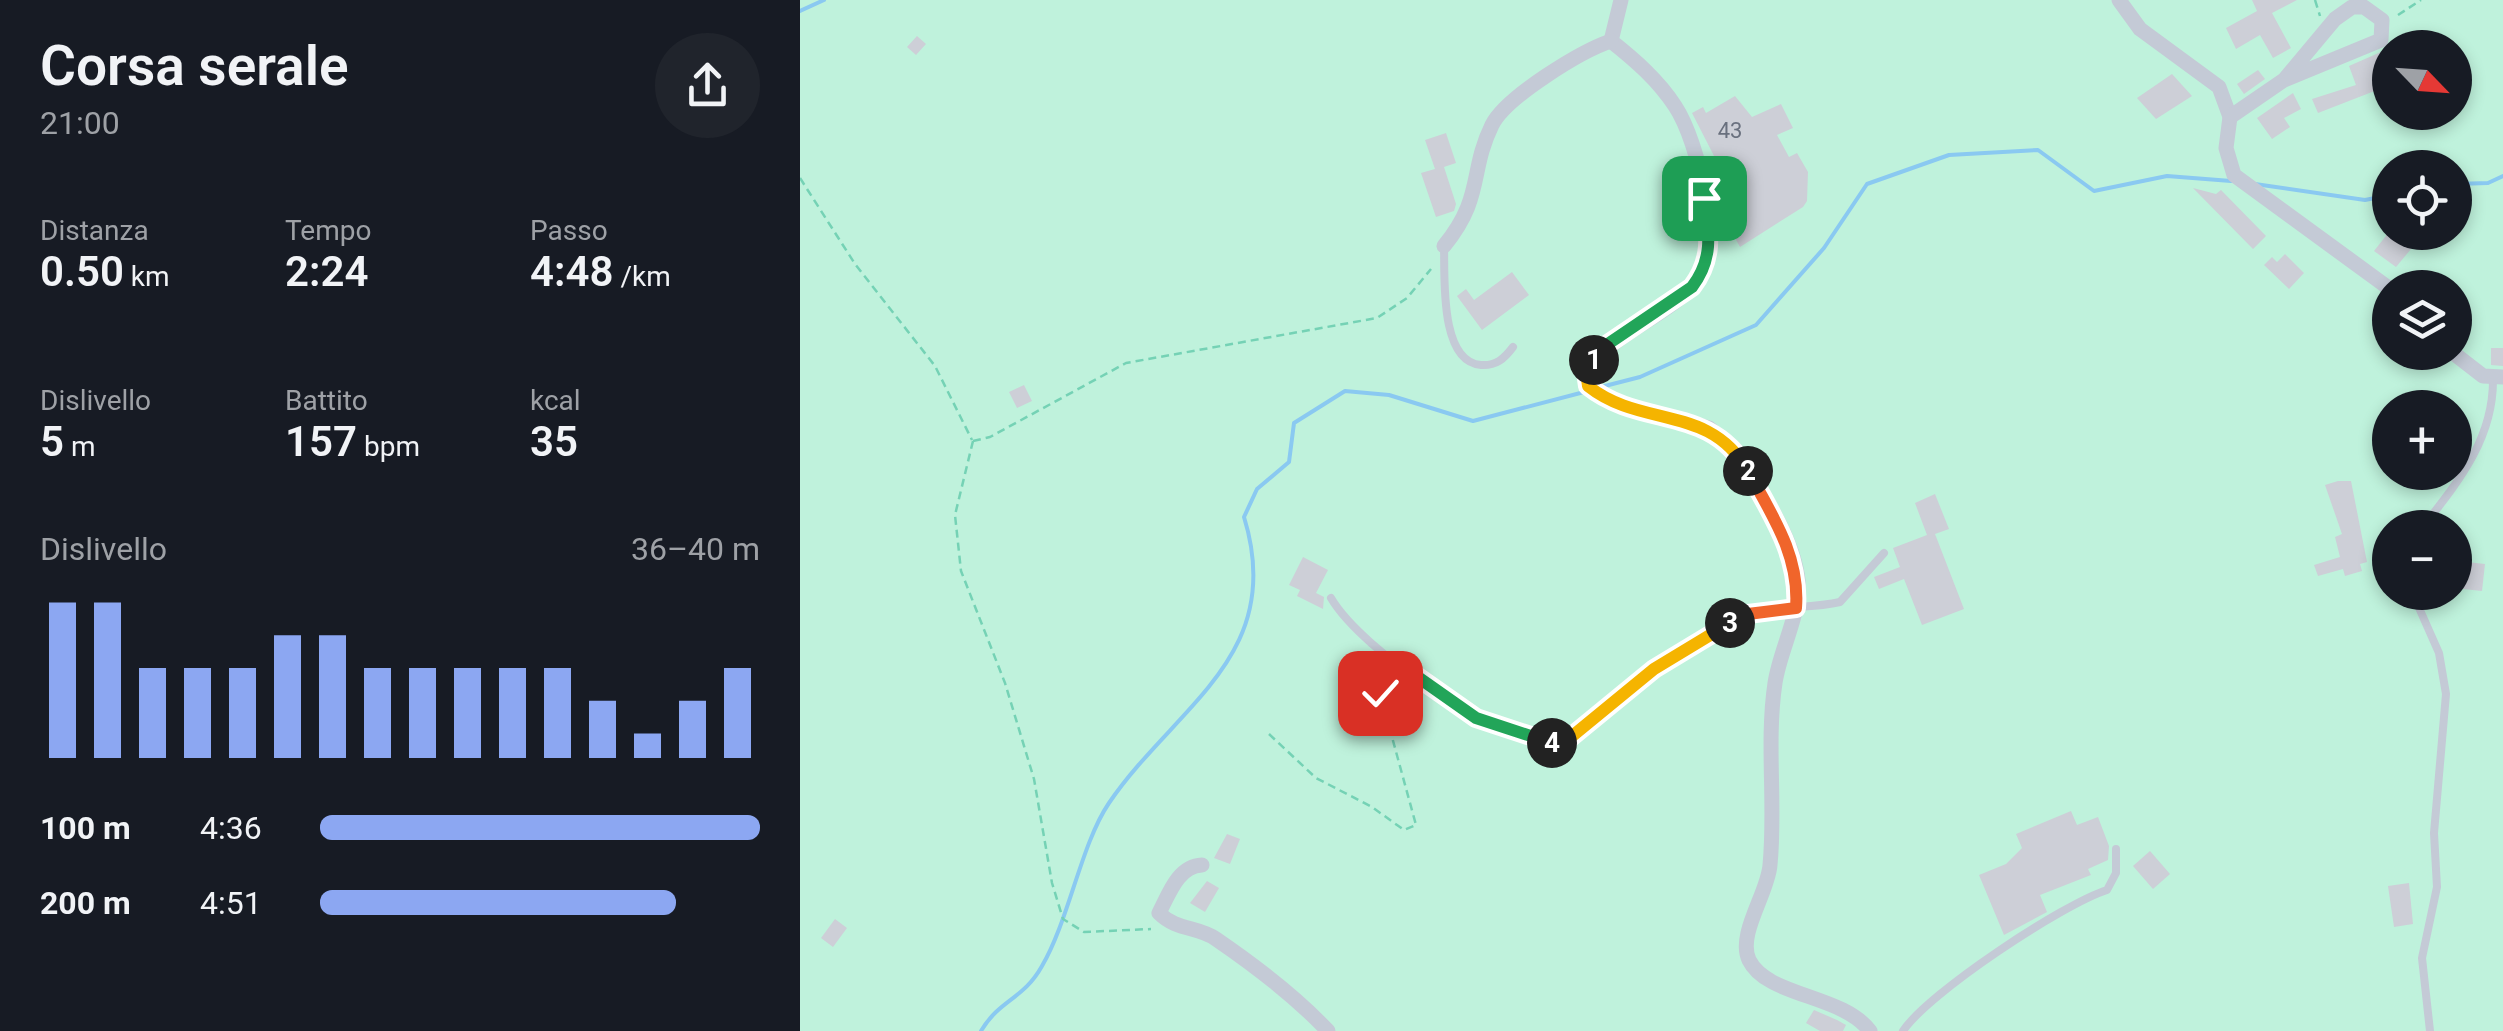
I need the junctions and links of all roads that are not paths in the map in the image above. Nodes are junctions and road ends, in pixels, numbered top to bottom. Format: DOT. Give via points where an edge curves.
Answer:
graph roads {
  1 [pos="1621,0"];
  2 [pos="2119,0"];
  3 [pos="1611,41"];
  4 [pos="2284,80"];
  5 [pos="2230,117"];
  6 [pos="1444,246"];
  7 [pos="2372,276"];
  8 [pos="1513,347"];
  9 [pos="2472,369"];
  10 [pos="2498,377"];
  11 [pos="2436,510"];
  12 [pos="1884,552"];
  13 [pos="1331,598"];
  14 [pos="1796,608"];
  15 [pos="2420,610"];
  16 [pos="2116,850"];
  17 [pos="1202,865"];
  18 [pos="1328,1031"];
  19 [pos="1870,1031"];
  20 [pos="1903,1031"];
  21 [pos="2430,1031"];
  1 -- 3 [label="street"];
  2 -- 5 [label="street" via="2140,29 2219,88"];
  3 -- 6 [label="street" via="1513,102 1494,122 1472,205"];
  3 -- 14 [label="street" via="1678,110 1704,198 1710,259 1692,287 1602,348 1586,372 1595,391 1709,428 1736,450 1791,554"];
  4 -- 4 [label="street" via="2381,40 2382,20 2352,7"];
  4 -- 5 [label="street"];
  5 -- 7 [label="street" via="2226,148 2234,175"];
  6 -- 8 [label="lane" via="1447,321 1457,349 1470,363 1485,366 1503,361"];
  9 -- 10 [label="street"];
  10 -- 11 [label="lane" via="2471,464"];
  12 -- 14 [label="lane" via="1840,602"];
  13 -- 14 [label="lane" via="1346,624 1476,718 1547,743 1565,742 1654,669 1716,630 1748,614"];
  14 -- 19 [label="street" via="1775,684 1770,867 1747,956 1773,981 1853,1012"];
  15 -- 21 [label="lane" via="2439,652 2446,694 2434,833 2437,887 2422,958"];
  16 -- 20 [label="lane" via="2116,873 2107,890 1996,956"];
  17 -- 18 [label="street" via="1179,876 1160,913 1173,927 1212,936"];
}
